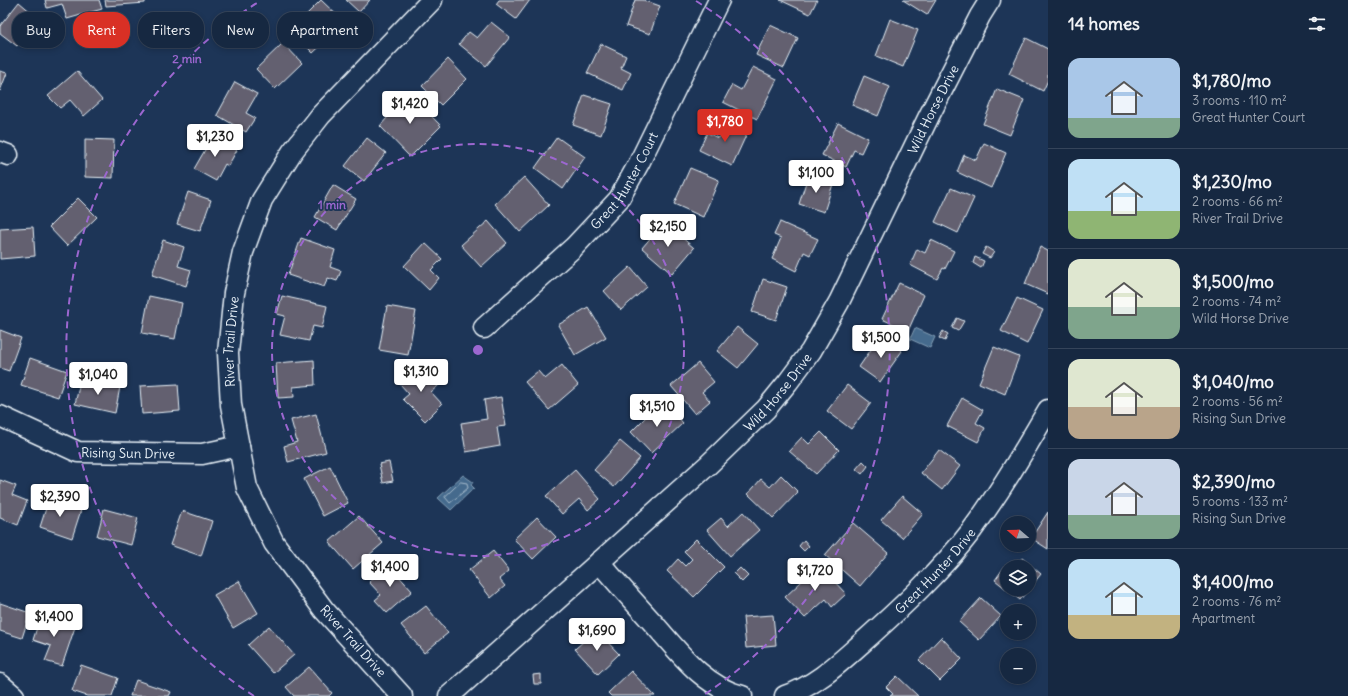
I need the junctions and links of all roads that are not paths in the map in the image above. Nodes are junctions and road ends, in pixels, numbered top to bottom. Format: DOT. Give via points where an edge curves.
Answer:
graph roads {
  1 [pos="432,0"];
  2 [pos="719,0"];
  3 [pos="990,0"];
  4 [pos="484,328"];
  5 [pos="1048,410"];
  6 [pos="0,416"];
  7 [pos="239,446"];
  8 [pos="599,562"];
  9 [pos="0,684"];
  10 [pos="14,696"];
  11 [pos="402,696"];
  12 [pos="449,696"];
  13 [pos="742,696"];
  14 [pos="785,696"];
  1 -- 7 [label="street, River Trail Drive" via="321,115 292,152 262,200 243,252 234,293 228,353 232,405"];
  2 -- 4 [label="street, Great Hunter Court" via="639,163 618,199 574,247"];
  3 -- 8 [label="street, Wild Horse Drive" via="929,116 863,255 811,351 784,388 741,434"];
  5 -- 14 [label="street, Great Hunter Drive" via="1013,471 971,531 924,585 826,675 800,691"];
  6 -- 7 [label="street, Rising Sun Drive" via="78,452 202,454"];
  7 -- 11 [label="street, River Trail Drive" via="247,488 274,543 324,610"];
  8 -- 12 [label="street, Wild Horse Drive"];
  8 -- 13 [label="street" via="692,666 710,681 732,694"];
  9 -- 10 [label="street"];
}
